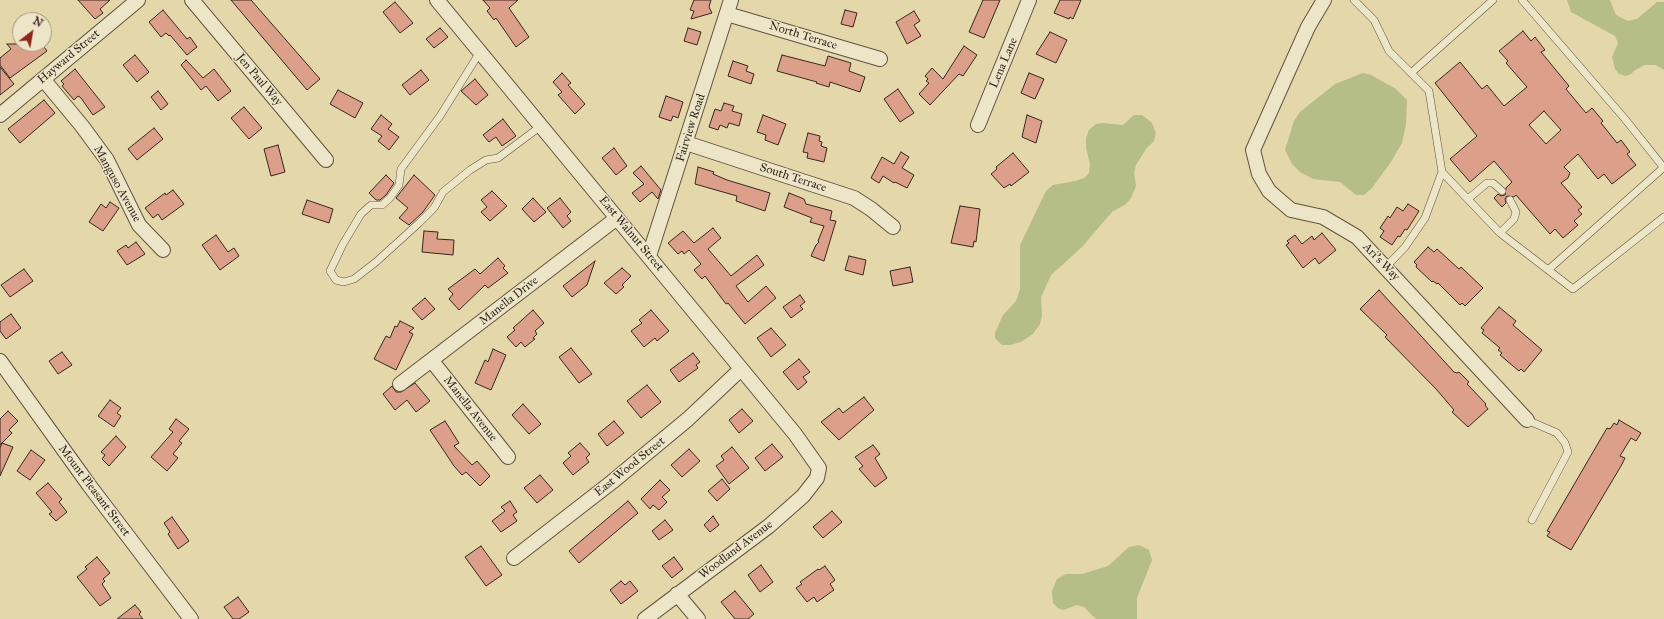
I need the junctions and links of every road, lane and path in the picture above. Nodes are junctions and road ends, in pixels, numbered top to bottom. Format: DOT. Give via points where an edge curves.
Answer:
graph roads {
  1 [pos="138,0"];
  2 [pos="192,0"];
  3 [pos="437,0"];
  4 [pos="731,0"];
  5 [pos="1029,0"];
  6 [pos="1324,0"];
  7 [pos="1354,0"];
  8 [pos="1493,0"];
  9 [pos="1522,0"];
  10 [pos="727,14"];
  11 [pos="480,52"];
  12 [pos="880,59"];
  13 [pos="1410,73"];
  14 [pos="42,80"];
  15 [pos="0,115"];
  16 [pos="978,125"];
  17 [pos="541,126"];
  18 [pos="686,143"];
  19 [pos="326,160"];
  20 [pos="1664,168"];
  21 [pos="1442,172"];
  22 [pos="1502,191"];
  23 [pos="1468,199"];
  24 [pos="1510,200"];
  25 [pos="1664,217"];
  26 [pos="617,218"];
  27 [pos="894,227"];
  28 [pos="1500,233"];
  29 [pos="163,250"];
  30 [pos="649,256"];
  31 [pos="1386,267"];
  32 [pos="1548,270"];
  33 [pos="0,361"];
  34 [pos="432,361"];
  35 [pos="741,369"];
  36 [pos="400,384"];
  37 [pos="1527,420"];
  38 [pos="508,457"];
  39 [pos="818,472"];
  40 [pos="1532,520"];
  41 [pos="514,558"];
  42 [pos="677,594"];
  43 [pos="191,619"];
  44 [pos="645,619"];
  45 [pos="698,619"];
  1 -- 14 [label="street, Hayward Street"];
  2 -- 19 [label="street, Jen Paul Way"];
  3 -- 11 [label="street, East Walnut Street"];
  4 -- 10 [label="street, Fairview Road"];
  5 -- 16 [label="street, Lena Lane"];
  6 -- 31 [label="street, Ari's Way" via="1308,26 1253,150 1259,174 1269,192 1291,210 1323,217 1357,237"];
  7 -- 13 [label="lane" via="1374,20 1389,51"];
  8 -- 13 [label="lane"];
  9 -- 20 [label="lane"];
  10 -- 12 [label="street, North Terrace"];
  10 -- 18 [label="street, Fairview Road"];
  11 -- 17 [label="street, East Walnut Street"];
  11 -- 17 [label="lane" via="440,116 402,169 399,185 390,198 382,205 371,205 361,214 330,272 336,280 344,282 354,279 419,223 434,208 443,192 470,170 486,160 498,158"];
  13 -- 21 [label="lane" via="1429,91"];
  14 -- 15 [label="street, Hayward Street"];
  14 -- 29 [label="street, Manguso Avenue" via="82,126 107,160 140,225"];
  17 -- 26 [label="street, East Walnut Street"];
  18 -- 27 [label="street, South Terrace" via="854,198"];
  18 -- 30 [label="street, Fairview Road"];
  20 -- 32 [label="lane"];
  21 -- 23 [label="lane"];
  21 -- 31 [label="lane" via="1425,218 1405,247"];
  22 -- 23 [label="lane" via="1493,183 1487,183"];
  23 -- 28 [label="lane"];
  24 -- 28 [label="lane" via="1516,212 1514,219"];
  25 -- 32 [label="lane" via="1573,289"];
  26 -- 30 [label="street, East Walnut Street"];
  26 -- 34 [label="street, Manella Drive"];
  28 -- 32 [label="lane"];
  30 -- 35 [label="street, East Walnut Street"];
  31 -- 37 [label="street, Ari's Way"];
  33 -- 43 [label="street, Mount Pleasant Street" via="89,485"];
  34 -- 36 [label="street, Manella Drive"];
  34 -- 38 [label="street, Manella Avenue"];
  35 -- 39 [label="street, East Walnut Street" via="813,457 819,468"];
  35 -- 41 [label="street, East Wood Street" via="688,419"];
  37 -- 40 [label="lane, Ari's Way" via="1557,433 1568,452"];
  39 -- 42 [label="street, Woodland Avenue" via="817,478 803,496 770,526"];
  42 -- 44 [label="street, Woodland Avenue"];
  42 -- 45 [label="street"];
}
